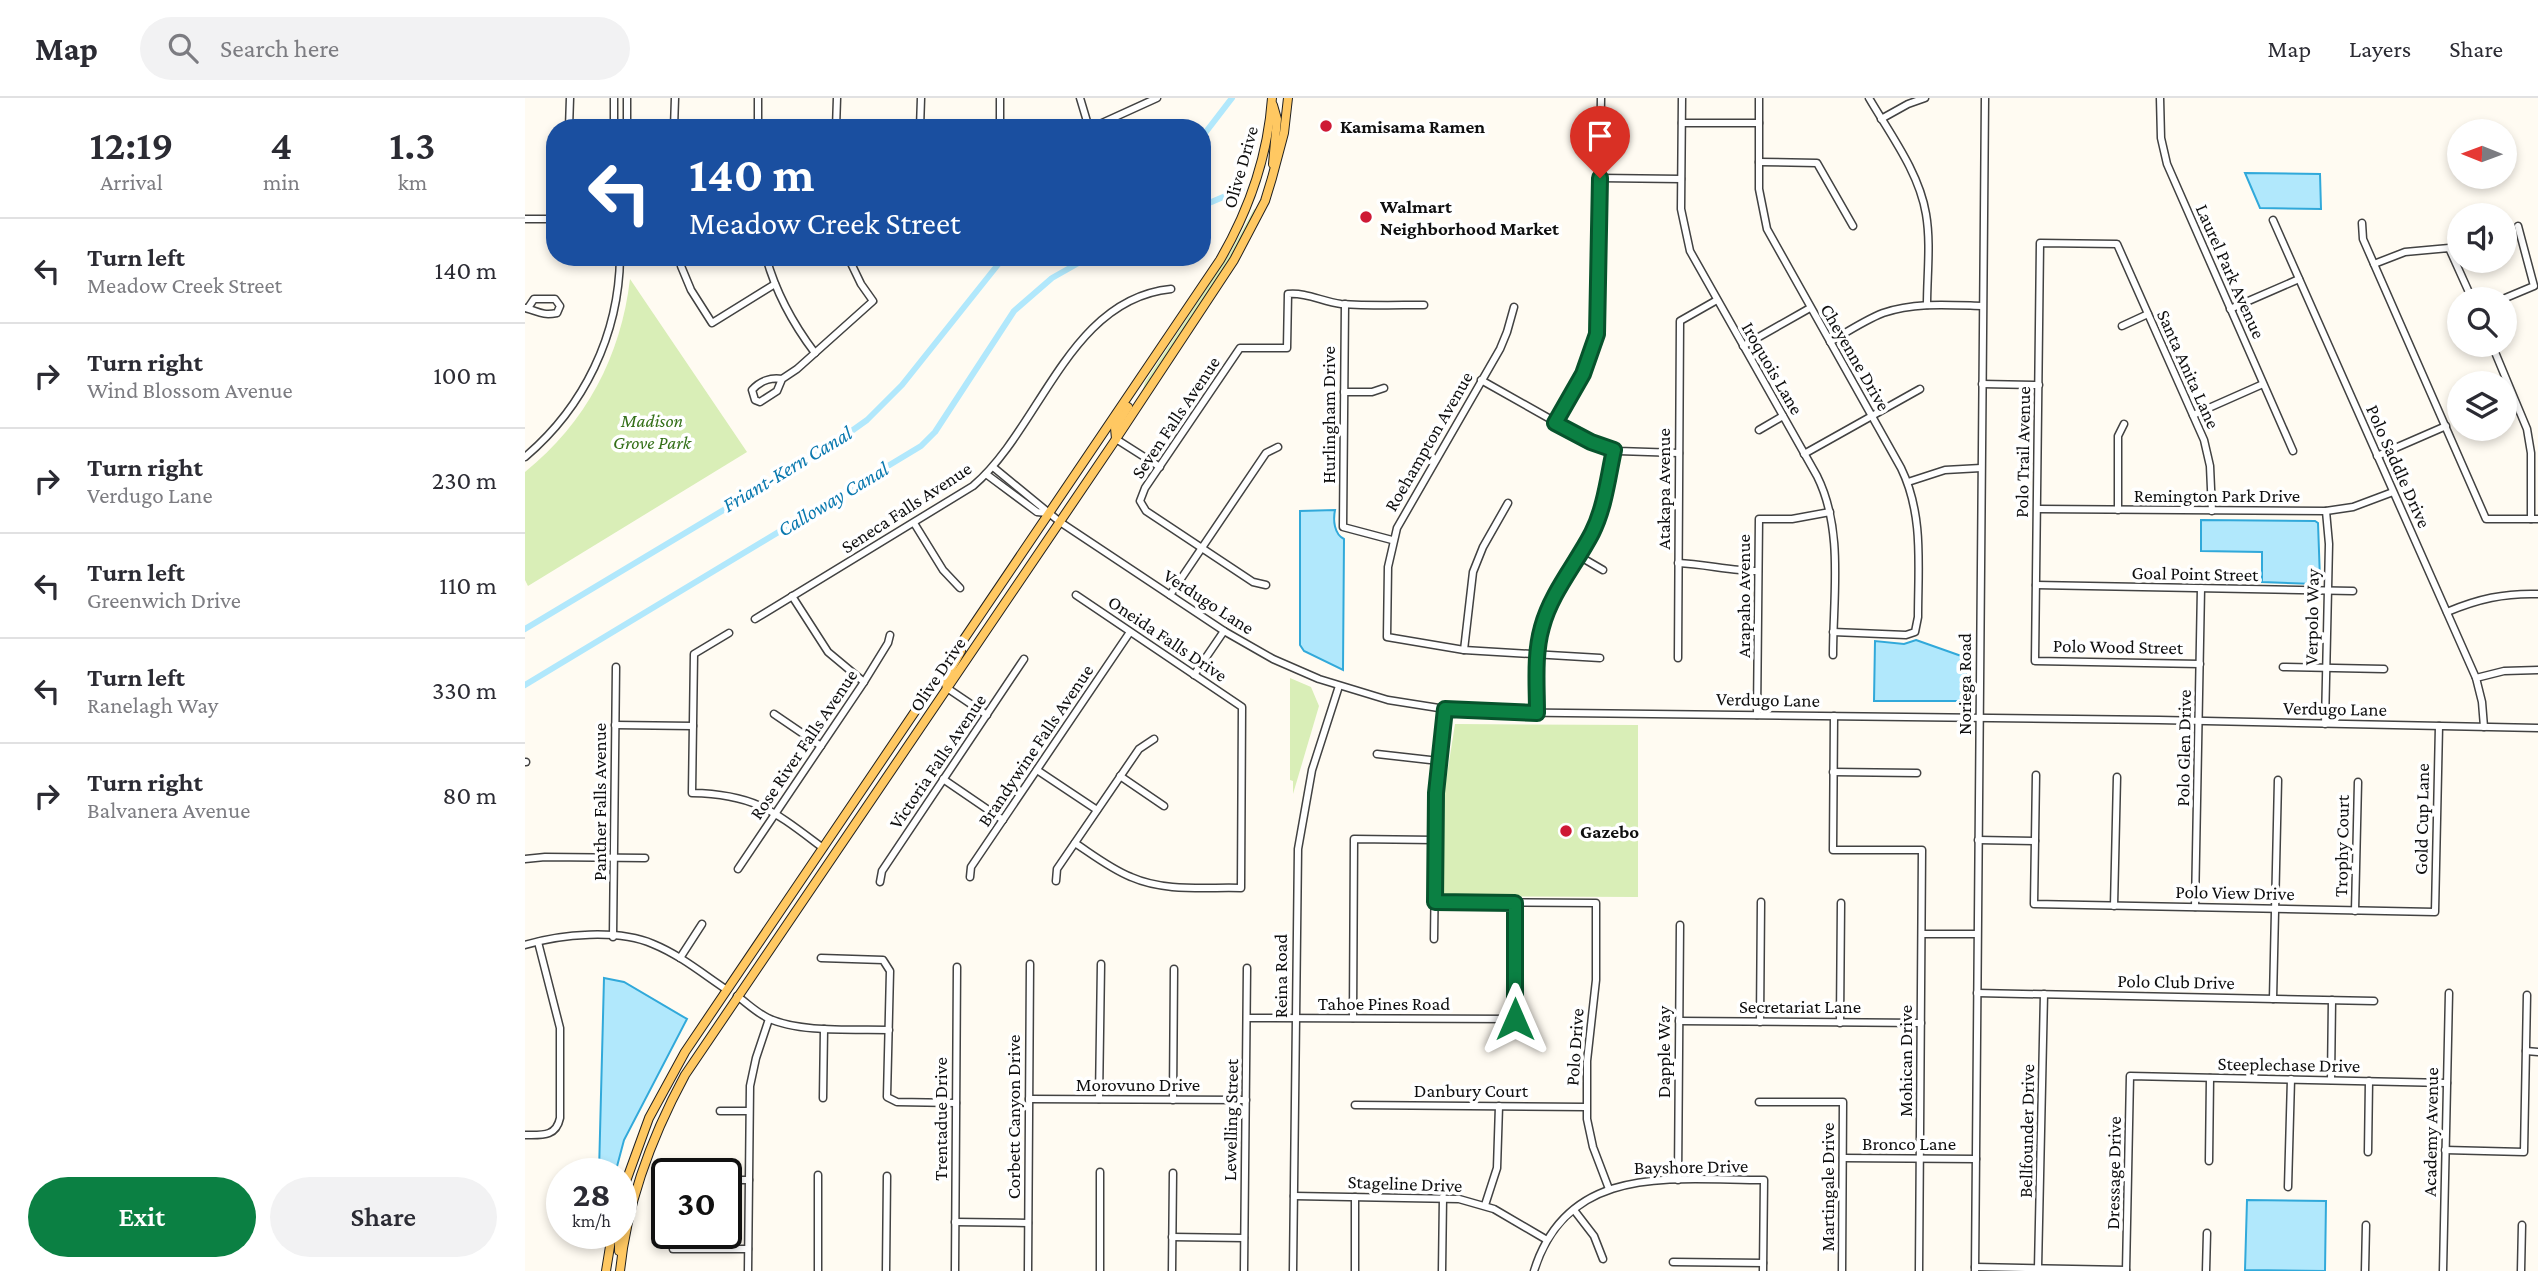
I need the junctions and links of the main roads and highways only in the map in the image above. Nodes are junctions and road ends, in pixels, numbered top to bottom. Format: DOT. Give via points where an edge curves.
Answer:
graph roads {
  1 [pos="1288,98"];
  2 [pos="1272,100"];
  3 [pos="1275,169"];
  4 [pos="1135,388"];
  5 [pos="1116,439"];
  6 [pos="961,644"];
  7 [pos="947,688"];
  8 [pos="823,848"];
  9 [pos="805,895"];
  10 [pos="754,950"];
  11 [pos="727,990"];
  12 [pos="737,996"];
  13 [pos="710,1035"];
  14 [pos="670,1078"];
  15 [pos="659,1127"];
  16 [pos="634,1158"];
  17 [pos="610,1249"];
  18 [pos="619,1249"];
  19 [pos="606,1271"];
  20 [pos="619,1271"];
  1 -- 3 [label="main road, Olive Drive"];
  2 -- 3 [label="main road" via="1277,119 1272,154"];
  2 -- 4 [label="main road, Olive Drive" via="1262,158 1242,219 1210,277"];
  3 -- 5 [label="main road, Olive Drive" via="1265,201 1234,260"];
  4 -- 5 [label="main road" via="1115,428"];
  4 -- 6 [label="main road, Olive Drive"];
  5 -- 7 [label="main road, Olive Drive"];
  6 -- 7 [label="main road" via="961,653 945,680"];
  6 -- 8 [label="main road, Olive Drive"];
  7 -- 9 [label="main road, Olive Drive"];
  8 -- 9 [label="main road"];
  8 -- 10 [label="main road, Olive Drive"];
  9 -- 12 [label="main road, Olive Drive"];
  10 -- 11 [label="main road, Olive Drive"];
  10 -- 12 [label="main road" via="736,987"];
  11 -- 13 [label="main road"];
  11 -- 14 [label="main road, Olive Drive"];
  12 -- 13 [label="main road, Olive Drive"];
  13 -- 15 [label="main road, Olive Drive"];
  14 -- 15 [label="main road" via="655,1119"];
  14 -- 16 [label="main road, Olive Drive"];
  15 -- 20 [label="main road, Olive Drive" via="638,1185"];
  17 -- 19 [label="main road"];
  18 -- 20 [label="main road"];
}
